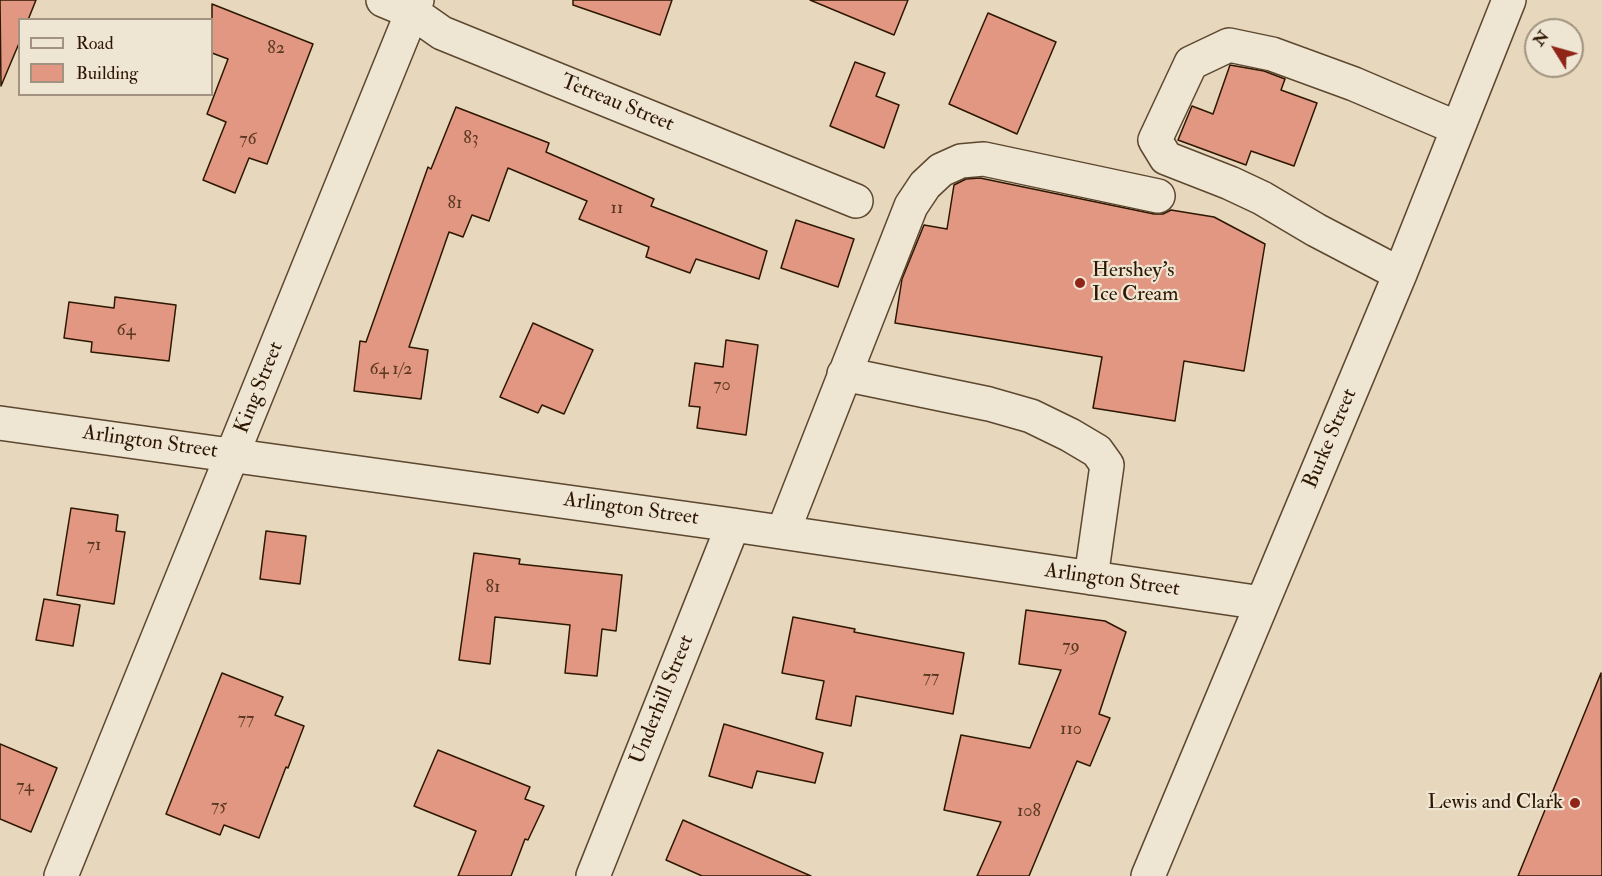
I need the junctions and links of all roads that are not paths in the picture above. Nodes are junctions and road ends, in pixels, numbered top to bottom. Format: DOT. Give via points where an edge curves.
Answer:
graph roads {
  1 [pos="1509,0"];
  2 [pos="404,4"];
  3 [pos="1457,128"];
  4 [pos="1158,196"];
  5 [pos="856,201"];
  6 [pos="1400,274"];
  7 [pos="844,374"];
  8 [pos="0,423"];
  9 [pos="233,455"];
  10 [pos="733,525"];
  11 [pos="783,532"];
  12 [pos="1091,578"];
  13 [pos="1262,603"];
  14 [pos="61,876"];
  15 [pos="593,876"];
  16 [pos="1148,876"];
  1 -- 3 [label="street, Burke Street"];
  2 -- 5 [label="street, Tetreau Street" via="442,33"];
  2 -- 9 [label="street, King Street"];
  3 -- 6 [label="street, Burke Street"];
  3 -- 6 [label="street" via="1354,84 1282,58 1229,45 1191,63 1155,140 1166,158 1262,198"];
  4 -- 7 [label="street" via="984,159 961,161 941,170 911,207"];
  6 -- 13 [label="street, Burke Street"];
  7 -- 11 [label="street"];
  7 -- 12 [label="street" via="1031,416 1096,451 1107,465"];
  8 -- 9 [label="street, Arlington Street"];
  9 -- 10 [label="street, Arlington Street"];
  9 -- 14 [label="street, King Street"];
  10 -- 11 [label="street, Arlington Street"];
  10 -- 15 [label="street, Underhill Street"];
  11 -- 12 [label="street, Arlington Street"];
  12 -- 13 [label="street, Arlington Street"];
  13 -- 16 [label="street, Burke Street"];
}
